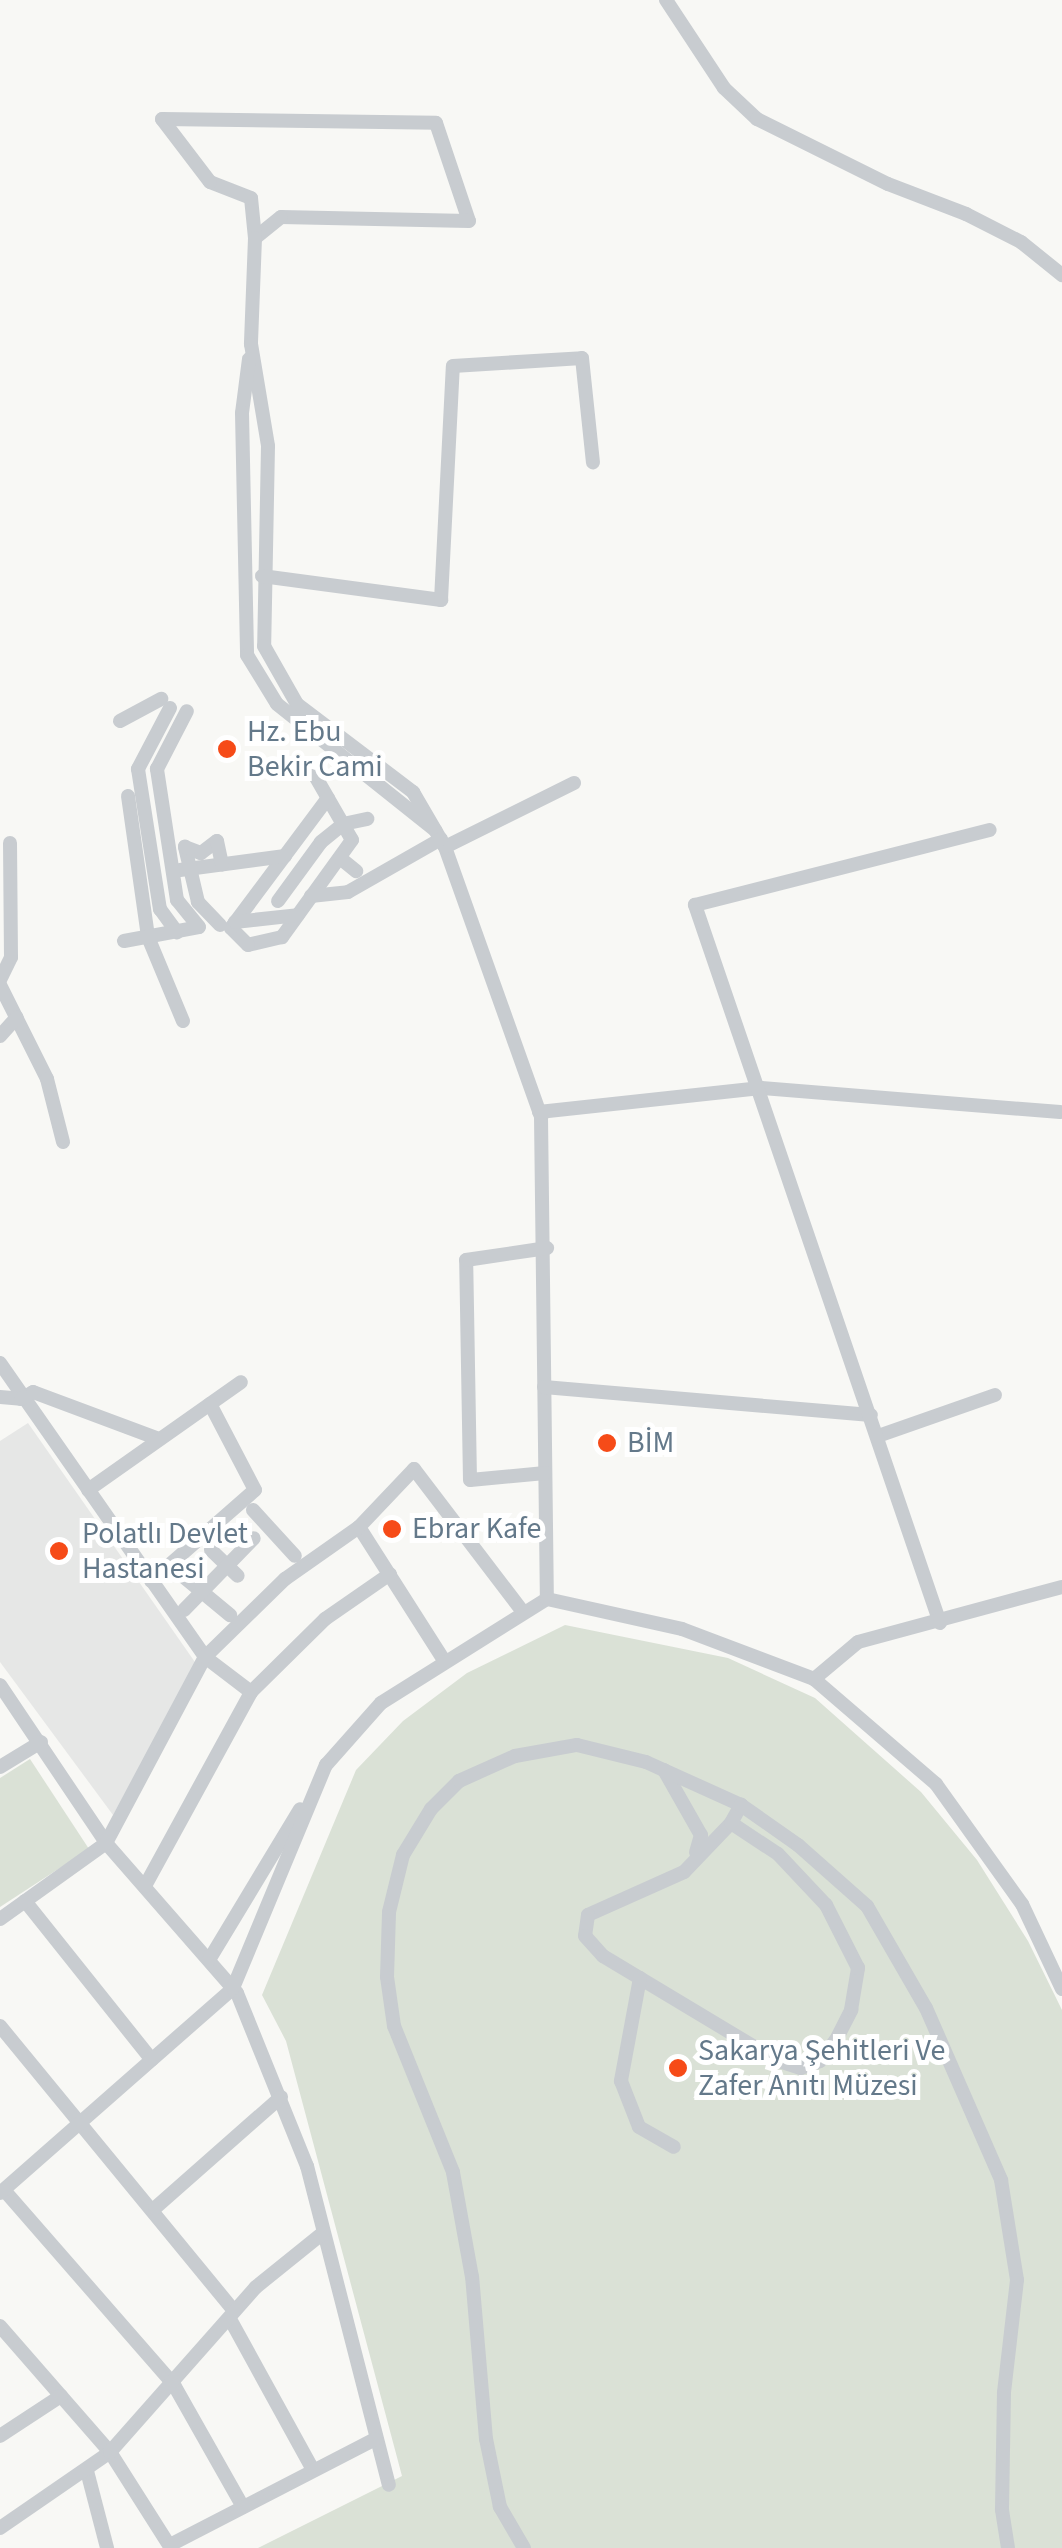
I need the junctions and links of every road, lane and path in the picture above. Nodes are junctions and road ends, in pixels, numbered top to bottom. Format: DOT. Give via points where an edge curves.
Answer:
graph roads {
  1 [pos="666,0"];
  2 [pos="255,238"];
  3 [pos="1062,276"];
  4 [pos="251,344"];
  5 [pos="593,462"];
  6 [pos="262,576"];
  7 [pos="187,711"];
  8 [pos="120,721"];
  9 [pos="310,767"];
  10 [pos="164,771"];
  11 [pos="139,774"];
  12 [pos="574,784"];
  13 [pos="128,796"];
  14 [pos="328,798"];
  15 [pos="367,820"];
  16 [pos="343,824"];
  17 [pos="990,830"];
  18 [pos="440,839"];
  19 [pos="10,843"];
  20 [pos="285,855"];
  21 [pos="340,858"];
  22 [pos="202,860"];
  23 [pos="308,861"];
  24 [pos="222,864"];
  25 [pos="180,870"];
  26 [pos="356,871"];
  27 [pos="147,874"];
  28 [pos="297,876"];
  29 [pos="327,876"];
  30 [pos="311,896"];
  31 [pos="273,900"];
  32 [pos="279,917"];
  33 [pos="228,924"];
  34 [pos="177,932"];
  35 [pos="148,937"];
  36 [pos="124,942"];
  37 [pos="0,983"];
  38 [pos="17,1017"];
  39 [pos="183,1020"];
  40 [pos="0,1036"];
  41 [pos="762,1088"];
  42 [pos="540,1112"];
  43 [pos="1060,1112"];
  44 [pos="63,1142"];
  45 [pos="546,1248"];
  46 [pos="0,1363"];
  47 [pos="240,1382"];
  48 [pos="544,1387"];
  49 [pos="995,1395"];
  50 [pos="0,1396"];
  51 [pos="21,1400"];
  52 [pos="210,1404"];
  53 [pos="871,1415"];
  54 [pos="878,1436"];
  55 [pos="159,1438"];
  56 [pos="545,1473"];
  57 [pos="88,1490"];
  58 [pos="253,1510"];
  59 [pos="359,1527"];
  60 [pos="254,1538"];
  61 [pos="211,1550"];
  62 [pos="296,1556"];
  63 [pos="233,1571"];
  64 [pos="390,1574"];
  65 [pos="184,1577"];
  66 [pos="150,1581"];
  67 [pos="1062,1586"];
  68 [pos="202,1592"];
  69 [pos="546,1599"];
  70 [pos="184,1610"];
  71 [pos="522,1612"];
  72 [pos="230,1615"];
  73 [pos="940,1623"];
  74 [pos="205,1657"];
  75 [pos="443,1659"];
  76 [pos="814,1679"];
  77 [pos="0,1685"];
  78 [pos="251,1692"];
  79 [pos="41,1742"];
  80 [pos="0,1766"];
  81 [pos="326,1766"];
  82 [pos="663,1770"];
  83 [pos="741,1805"];
  84 [pos="730,1823"];
  85 [pos="106,1843"];
  86 [pos="694,1858"];
  87 [pos="146,1886"];
  88 [pos="25,1901"];
  89 [pos="0,1918"];
  90 [pos="208,1960"];
  91 [pos="640,1978"];
  92 [pos="233,1988"];
  93 [pos="1062,1988"];
  94 [pos="0,2026"];
  95 [pos="12,2042"];
  96 [pos="0,2053"];
  97 [pos="152,2060"];
  98 [pos="281,2097"];
  99 [pos="80,2123"];
  100 [pos="674,2147"];
  101 [pos="2,2192"];
  102 [pos="155,2208"];
  103 [pos="324,2233"];
  104 [pos="232,2316"];
  105 [pos="0,2326"];
  106 [pos="174,2385"];
  107 [pos="60,2396"];
  108 [pos="0,2436"];
  109 [pos="375,2439"];
  110 [pos="110,2452"];
  111 [pos="313,2470"];
  112 [pos="87,2471"];
  113 [pos="388,2485"];
  114 [pos="243,2507"];
  115 [pos="0,2528"];
  116 [pos="170,2546"];
  117 [pos="108,2548"];
  118 [pos="524,2548"];
  119 [pos="1008,2548"];
  1 -- 3 [label="street" via="724,88 756,119 1021,242"];
  2 -- 2 [label="street" via="252,198 210,182 162,119 436,123 469,221 281,216"];
  2 -- 4 [label="street"];
  4 -- 6 [label="street" via="268,446"];
  4 -- 18 [label="street" via="242,413 247,656 277,704"];
  5 -- 6 [label="street" via="582,358 453,366 441,600"];
  6 -- 18 [label="street" via="264,646 297,704 413,792"];
  7 -- 10 [label="street"];
  8 -- 11 [label="street" via="166,703"];
  9 -- 14 [label="street"];
  10 -- 11 [label="street"];
  10 -- 25 [label="street"];
  11 -- 27 [label="street"];
  12 -- 18 [label="street"];
  13 -- 27 [label="street"];
  14 -- 16 [label="street"];
  14 -- 20 [label="street"];
  15 -- 16 [label="street"];
  16 -- 21 [label="street" via="352,840"];
  16 -- 23 [label="street"];
  17 -- 41 [label="street" via="695,905"];
  18 -- 30 [label="street" via="348,892"];
  18 -- 42 [label="street"];
  19 -- 37 [label="street" via="10,957"];
  20 -- 23 [label="street"];
  20 -- 24 [label="street"];
  20 -- 28 [label="street"];
  20 -- 33 [label="street"];
  21 -- 26 [label="street"];
  21 -- 29 [label="street"];
  22 -- 24 [label="street"];
  22 -- 24 [label="street" via="217,841"];
  22 -- 25 [label="street"];
  22 -- 25 [label="street" via="185,847"];
  23 -- 28 [label="street"];
  23 -- 29 [label="street"];
  25 -- 27 [label="street"];
  25 -- 33 [label="street" via="198,902"];
  25 -- 34 [label="street" via="177,900 199,927"];
  27 -- 34 [label="street"];
  27 -- 35 [label="street"];
  28 -- 31 [label="street"];
  29 -- 30 [label="street"];
  30 -- 32 [label="street"];
  31 -- 32 [label="street"];
  31 -- 32 [label="street"];
  32 -- 33 [label="street"];
  32 -- 33 [label="street" via="282,937 248,946"];
  34 -- 35 [label="street"];
  35 -- 36 [label="street"];
  35 -- 39 [label="street"];
  37 -- 38 [label="street"];
  38 -- 40 [label="street"];
  38 -- 44 [label="street" via="47,1079"];
  41 -- 42 [label="street"];
  41 -- 43 [label="street"];
  41 -- 53 [label="street"];
  42 -- 45 [label="street"];
  45 -- 48 [label="street"];
  45 -- 56 [label="street" via="466,1260 470,1480"];
  46 -- 51 [label="street"];
  47 -- 52 [label="street"];
  48 -- 53 [label="street"];
  48 -- 56 [label="street"];
  49 -- 54 [label="street"];
  50 -- 51 [label="street"];
  51 -- 55 [label="street" via="33,1392"];
  51 -- 57 [label="street"];
  52 -- 55 [label="street"];
  52 -- 66 [label="street" via="255,1490"];
  53 -- 54 [label="street"];
  54 -- 73 [label="street"];
  55 -- 57 [label="street"];
  56 -- 69 [label="street"];
  57 -- 66 [label="street"];
  58 -- 62 [label="street"];
  59 -- 64 [label="street"];
  59 -- 71 [label="street" via="414,1469"];
  59 -- 74 [label="street" via="285,1579"];
  60 -- 63 [label="street"];
  61 -- 63 [label="street"];
  63 -- 68 [label="street"];
  64 -- 75 [label="street"];
  64 -- 78 [label="street" via="325,1619"];
  65 -- 68 [label="street"];
  66 -- 74 [label="street"];
  67 -- 73 [label="street"];
  68 -- 70 [label="street"];
  68 -- 72 [label="street"];
  69 -- 71 [label="street"];
  69 -- 76 [label="street" via="682,1629"];
  71 -- 75 [label="street"];
  73 -- 76 [label="street" via="858,1642"];
  74 -- 78 [label="street"];
  74 -- 85 [label="street"];
  75 -- 81 [label="street" via="381,1704"];
  76 -- 93 [label="street" via="936,1784 1022,1904"];
  77 -- 79 [label="street"];
  78 -- 87 [label="street"];
  79 -- 80 [label="street"];
  79 -- 85 [label="street"];
  81 -- 90 [label="street"];
  81 -- 92 [label="street"];
  82 -- 83 [label="street"];
  82 -- 86 [label="street" via="701,1835"];
  82 -- 118 [label="street" via="577,1745 515,1756 459,1781 431,1808 404,1855 389,1912 394,2026 453,2172 472,2277 486,2439 500,2507"];
  83 -- 84 [label="street"];
  83 -- 119 [label="street" via="867,1906 926,2008 1001,2180 1017,2280 1004,2394 1002,2510"];
  84 -- 86 [label="street"];
  84 -- 91 [label="street" via="778,1854 847,1938 858,1968 851,2010 836,2040 820,2061 800,2068"];
  85 -- 87 [label="street"];
  85 -- 88 [label="street"];
  86 -- 91 [label="street" via="654,1889 588,1915 585,1936"];
  87 -- 90 [label="street"];
  88 -- 89 [label="street"];
  88 -- 97 [label="street"];
  90 -- 92 [label="street"];
  91 -- 100 [label="street" via="620,2081 639,2127"];
  92 -- 97 [label="street"];
  92 -- 98 [label="street"];
  94 -- 95 [label="street"];
  95 -- 96 [label="street"];
  95 -- 99 [label="street"];
  97 -- 99 [label="street"];
  98 -- 102 [label="street"];
  98 -- 103 [label="street"];
  99 -- 101 [label="street"];
  99 -- 102 [label="street"];
  101 -- 106 [label="street"];
  102 -- 104 [label="street"];
  103 -- 104 [label="street"];
  103 -- 109 [label="street"];
  104 -- 106 [label="street"];
  104 -- 111 [label="street"];
  105 -- 107 [label="street"];
  106 -- 110 [label="street"];
  106 -- 114 [label="street"];
  107 -- 108 [label="street"];
  107 -- 110 [label="street"];
  109 -- 111 [label="street"];
  109 -- 113 [label="street"];
  110 -- 112 [label="street"];
  110 -- 116 [label="street"];
  111 -- 114 [label="street"];
  112 -- 115 [label="street"];
  112 -- 117 [label="street"];
  114 -- 116 [label="street"];
}
